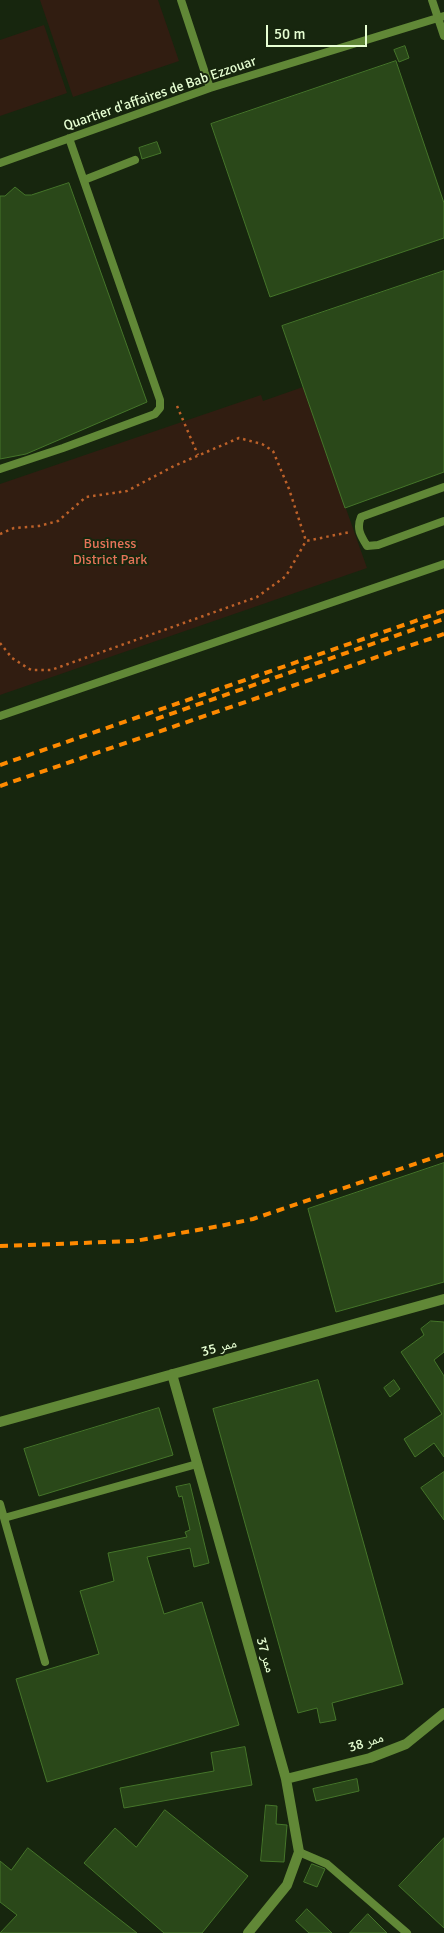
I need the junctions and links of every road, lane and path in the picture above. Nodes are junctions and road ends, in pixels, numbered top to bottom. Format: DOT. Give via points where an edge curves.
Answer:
graph roads {
  1 [pos="181,0"];
  2 [pos="432,0"];
  3 [pos="441,17"];
  4 [pos="444,36"];
  5 [pos="210,88"];
  6 [pos="69,138"];
  7 [pos="135,160"];
  8 [pos="0,163"];
  9 [pos="84,180"];
  10 [pos="176,406"];
  11 [pos="198,455"];
  12 [pos="0,469"];
  13 [pos="444,487"];
  14 [pos="444,521"];
  15 [pos="359,530"];
  16 [pos="0,534"];
  17 [pos="306,541"];
  18 [pos="444,564"];
  19 [pos="0,643"];
  20 [pos="0,716"];
  21 [pos="444,1298"];
  22 [pos="172,1374"];
  23 [pos="0,1422"];
  24 [pos="198,1464"];
  25 [pos="0,1504"];
  26 [pos="4,1518"];
  27 [pos="44,1662"];
  28 [pos="444,1713"];
  29 [pos="286,1779"];
  30 [pos="299,1852"];
  31 [pos="248,1933"];
  32 [pos="407,1933"];
  1 -- 5 [label="lane"];
  2 -- 3 [label="lane"];
  3 -- 4 [label="lane"];
  3 -- 5 [label="lane, Quartier d'affaires de Bab Ezzouar"];
  5 -- 6 [label="lane, Quartier d'affaires de Bab Ezzouar"];
  6 -- 8 [label="lane, Quartier d'affaires de Bab Ezzouar"];
  6 -- 9 [label="lane"];
  7 -- 9 [label="lane"];
  9 -- 12 [label="lane" via="160,400 160,408 155,414"];
  10 -- 11 [label="path"];
  11 -- 16 [label="path" via="127,491 86,497 58,521 14,528"];
  11 -- 17 [label="path" via="239,438 262,444 273,452"];
  13 -- 15 [label="lane" via="361,517"];
  14 -- 15 [label="lane" via="378,545 367,546"];
  15 -- 17 [label="path"];
  17 -- 19 [label="path" via="286,576 257,597 52,670 31,670 12,658"];
  18 -- 20 [label="lane"];
  21 -- 22 [label="street, ممر 35"];
  22 -- 23 [label="street, ممر 35"];
  22 -- 24 [label="street, ممر 37"];
  24 -- 26 [label="lane"];
  24 -- 29 [label="street, ممر 37"];
  25 -- 26 [label="lane"];
  26 -- 27 [label="lane"];
  28 -- 29 [label="street, ممر 38" via="406,1744 370,1758"];
  29 -- 30 [label="street, ممر 37"];
  30 -- 31 [label="street, ممر 37" via="287,1886"];
  30 -- 32 [label="lane" via="327,1864"];
}
